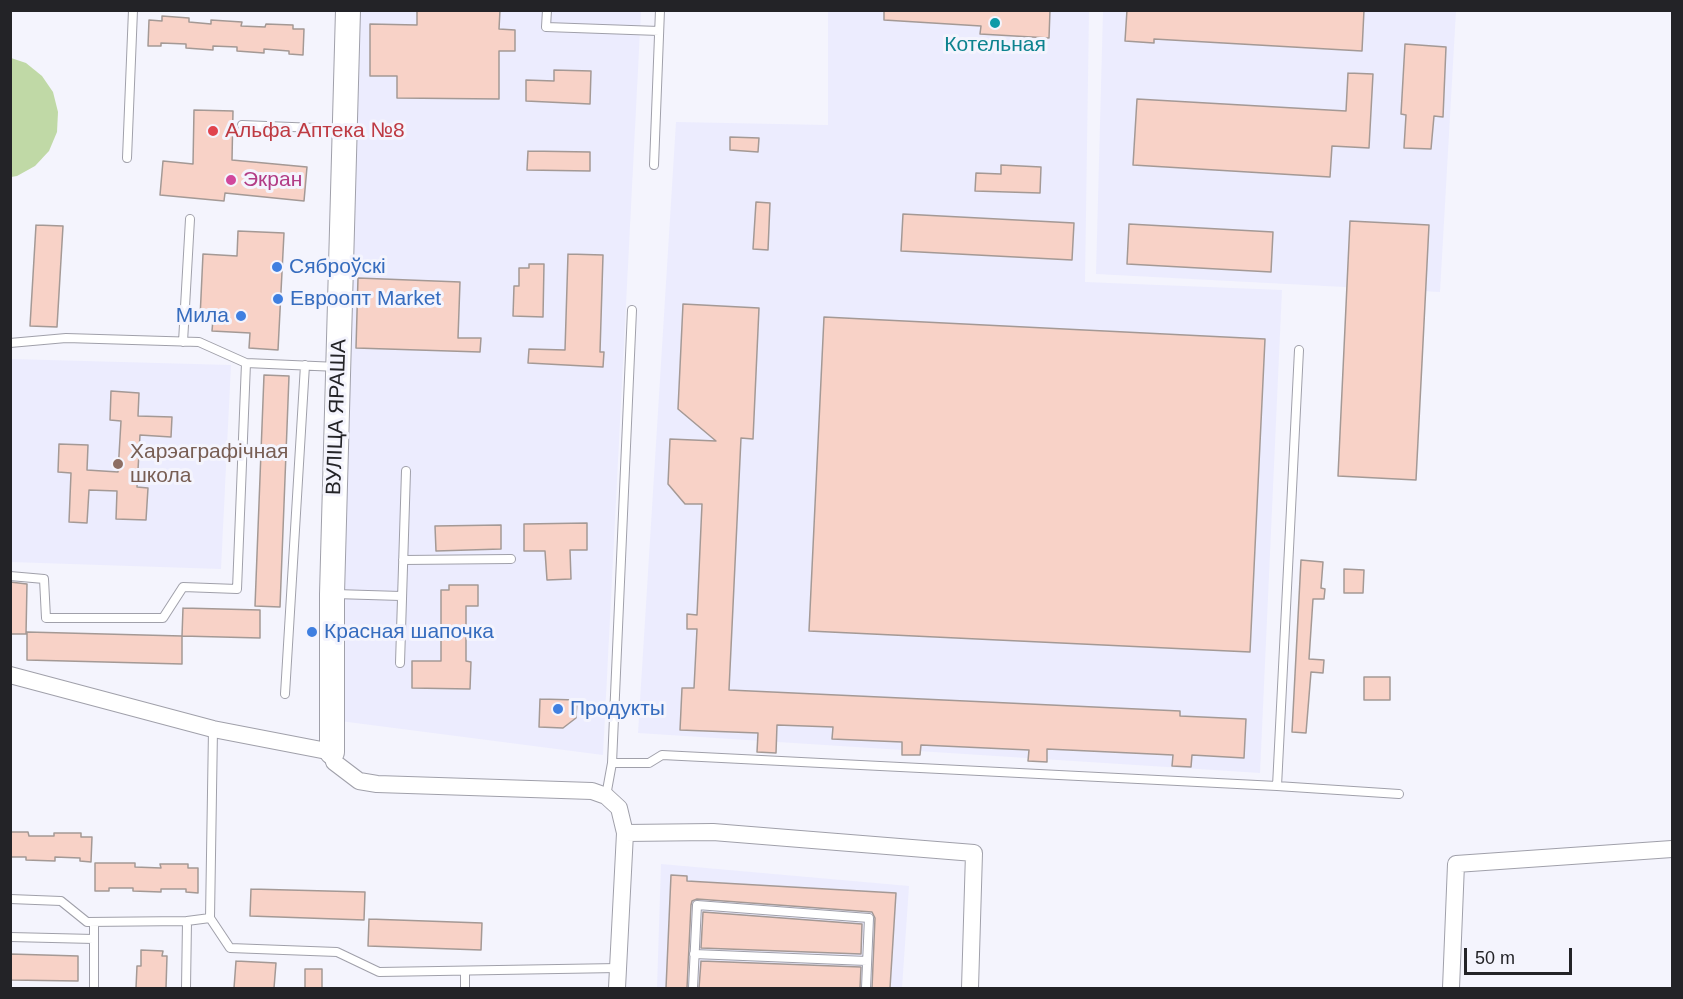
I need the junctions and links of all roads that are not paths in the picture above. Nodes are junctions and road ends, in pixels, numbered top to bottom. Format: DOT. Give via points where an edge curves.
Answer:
graph roads {
  1 [pos="133,10"];
  2 [pos="348,10"];
  3 [pos="547,10"];
  4 [pos="660,10"];
  5 [pos="659,31"];
  6 [pos="242,125"];
  7 [pos="345,129"];
  8 [pos="127,158"];
  9 [pos="654,165"];
  10 [pos="190,219"];
  11 [pos="632,310"];
  12 [pos="183,342"];
  13 [pos="10,343"];
  14 [pos="1299,350"];
  15 [pos="246,363"];
  16 [pos="305,365"];
  17 [pos="338,367"];
  18 [pos="406,471"];
  19 [pos="511,559"];
  20 [pos="402,560"];
  21 [pos="10,576"];
  22 [pos="332,594"];
  23 [pos="401,596"];
  24 [pos="400,663"];
  25 [pos="10,675"];
  26 [pos="285,694"];
  27 [pos="213,729"];
  28 [pos="332,752"];
  29 [pos="612,763"];
  30 [pos="1277,786"];
  31 [pos="1399,794"];
  32 [pos="606,796"];
  33 [pos="625,833"];
  34 [pos="1672,849"];
  35 [pos="10,899"];
  36 [pos="210,918"];
  37 [pos="94,921"];
  38 [pos="187,921"];
  39 [pos="10,937"];
  40 [pos="94,939"];
  41 [pos="694,954"];
  42 [pos="867,961"];
  43 [pos="618,968"];
  44 [pos="465,972"];
  45 [pos="94,988"];
  46 [pos="186,988"];
  47 [pos="465,988"];
  48 [pos="617,988"];
  49 [pos="693,988"];
  50 [pos="866,988"];
  51 [pos="970,988"];
  52 [pos="1451,988"];
  1 -- 8 [label="lane"];
  2 -- 7 [label="street, ВУЛІЦА ЯРАША"];
  3 -- 5 [label="lane" via="546,27"];
  4 -- 5 [label="lane"];
  5 -- 9 [label="lane"];
  6 -- 7 [label="lane"];
  7 -- 17 [label="street, ВУЛІЦА ЯРАША"];
  10 -- 12 [label="lane"];
  11 -- 29 [label="lane"];
  12 -- 13 [label="lane" via="66,338"];
  12 -- 15 [label="lane" via="199,342"];
  14 -- 30 [label="lane"];
  15 -- 16 [label="lane"];
  15 -- 21 [label="lane" via="237,589 183,587 163,618 46,618 44,579"];
  16 -- 17 [label="lane"];
  16 -- 26 [label="lane"];
  17 -- 22 [label="street, ВУЛІЦА ЯРАША"];
  18 -- 20 [label="lane"];
  19 -- 20 [label="lane"];
  20 -- 23 [label="lane"];
  22 -- 23 [label="lane"];
  22 -- 28 [label="street, ВУЛІЦА ЯРАША"];
  23 -- 24 [label="lane"];
  25 -- 27 [label="street"];
  27 -- 28 [label="street"];
  27 -- 36 [label="lane"];
  28 -- 32 [label="street" via="334,762 359,781 376,784 592,791"];
  29 -- 30 [label="lane" via="649,763 662,754"];
  29 -- 32 [label="lane"];
  30 -- 31 [label="lane"];
  32 -- 33 [label="street" via="619,808"];
  33 -- 43 [label="street"];
  33 -- 51 [label="street" via="713,832 974,853"];
  34 -- 52 [label="street" via="1456,864"];
  35 -- 37 [label="lane" via="61,901 87,922"];
  36 -- 38 [label="lane"];
  36 -- 44 [label="lane" via="230,948 338,952 379,972"];
  37 -- 38 [label="lane"];
  37 -- 40 [label="lane"];
  38 -- 46 [label="lane"];
  39 -- 40 [label="lane"];
  40 -- 45 [label="lane"];
  41 -- 42 [label="lane"];
  41 -- 42 [label="lane" via="697,905 869,918"];
  41 -- 49 [label="lane"];
  42 -- 50 [label="lane"];
  43 -- 44 [label="lane"];
  43 -- 48 [label="street"];
  44 -- 47 [label="lane"];
}
